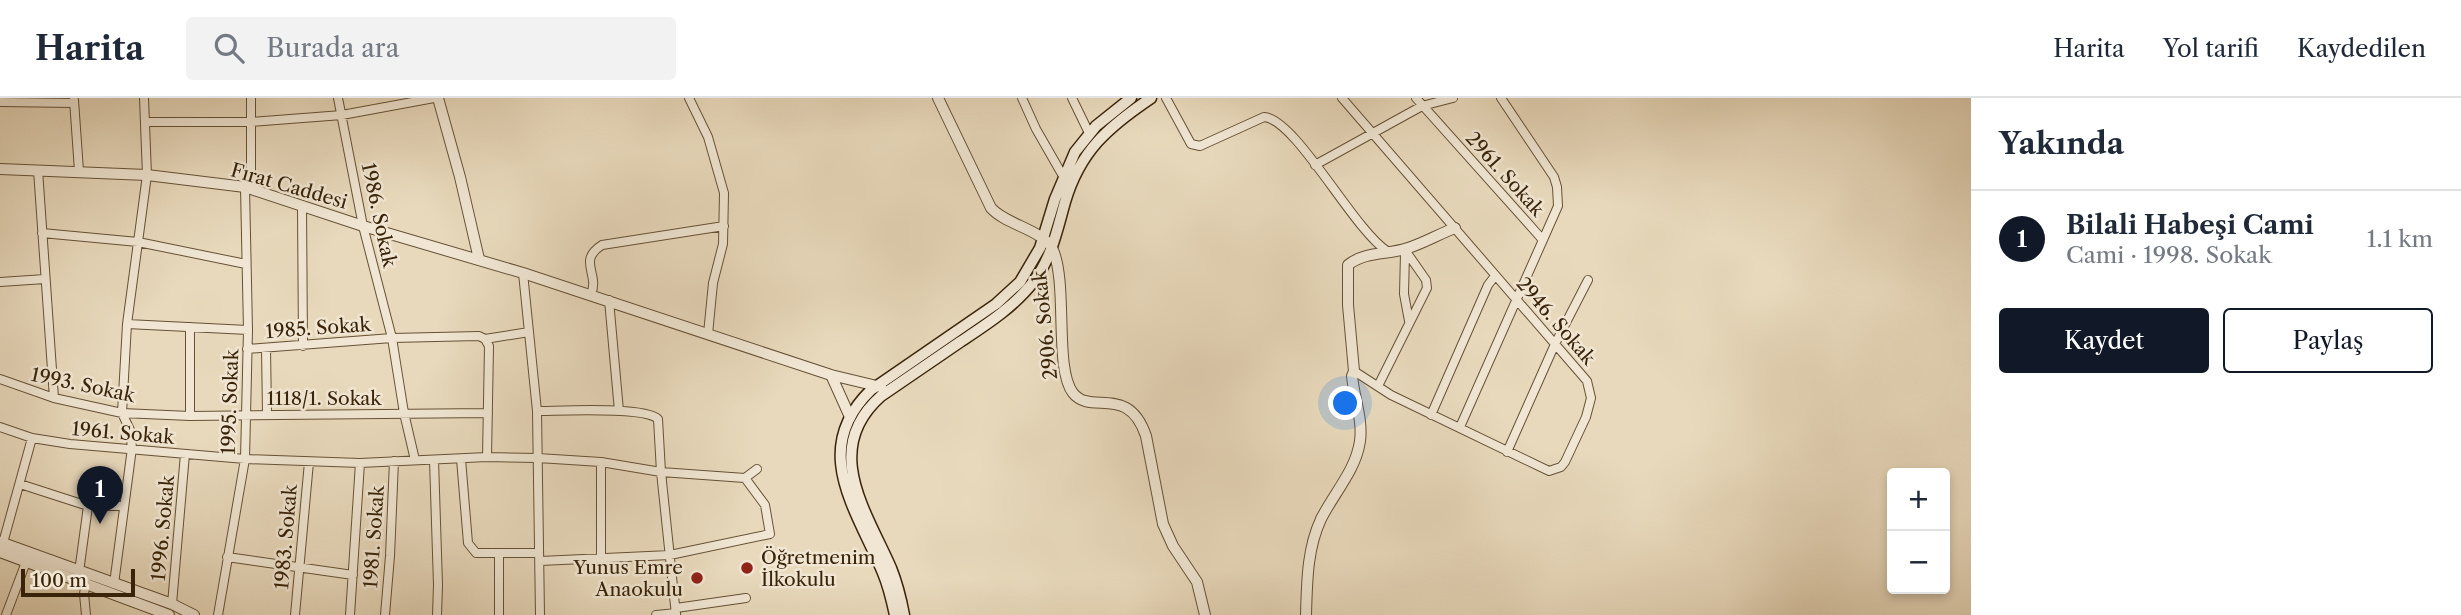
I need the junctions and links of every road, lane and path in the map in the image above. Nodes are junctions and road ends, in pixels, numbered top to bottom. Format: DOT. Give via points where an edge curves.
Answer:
graph roads {
  1 [pos="144,98"];
  2 [pos="251,98"];
  3 [pos="338,98"];
  4 [pos="436,98"];
  5 [pos="689,98"];
  6 [pos="938,98"];
  7 [pos="1023,98"];
  8 [pos="1072,98"];
  9 [pos="1131,98"];
  10 [pos="1151,98"];
  11 [pos="1166,98"];
  12 [pos="1342,98"];
  13 [pos="1416,98"];
  14 [pos="1453,98"];
  15 [pos="1501,98"];
  16 [pos="74,101"];
  17 [pos="0,102"];
  18 [pos="1422,106"];
  19 [pos="342,115"];
  20 [pos="145,122"];
  21 [pos="251,122"];
  22 [pos="1089,133"];
  23 [pos="1374,133"];
  24 [pos="1315,165"];
  25 [pos="0,169"];
  26 [pos="38,170"];
  27 [pos="79,171"];
  28 [pos="146,175"];
  29 [pos="1063,176"];
  30 [pos="248,188"];
  31 [pos="302,206"];
  32 [pos="363,226"];
  33 [pos="724,226"];
  34 [pos="1454,228"];
  35 [pos="42,233"];
  36 [pos="1044,239"];
  37 [pos="1542,239"];
  38 [pos="138,242"];
  39 [pos="1052,248"];
  40 [pos="1405,250"];
  41 [pos="1387,251"];
  42 [pos="479,259"];
  43 [pos="246,264"];
  44 [pos="523,273"];
  45 [pos="1496,276"];
  46 [pos="45,279"];
  47 [pos="1588,280"];
  48 [pos="0,282"];
  49 [pos="590,295"];
  50 [pos="609,300"];
  51 [pos="1515,300"];
  52 [pos="1000,308"];
  53 [pos="1409,321"];
  54 [pos="127,324"];
  55 [pos="190,327"];
  56 [pos="248,330"];
  57 [pos="529,332"];
  58 [pos="708,334"];
  59 [pos="392,338"];
  60 [pos="485,339"];
  61 [pos="1555,344"];
  62 [pos="303,346"];
  63 [pos="265,348"];
  64 [pos="247,349"];
  65 [pos="1354,371"];
  66 [pos="831,375"];
  67 [pos="0,379"];
  68 [pos="1378,386"];
  69 [pos="884,387"];
  70 [pos="54,398"];
  71 [pos="537,411"];
  72 [pos="619,411"];
  73 [pos="122,413"];
  74 [pos="404,413"];
  75 [pos="488,413"];
  76 [pos="246,414"];
  77 [pos="267,414"];
  78 [pos="1431,415"];
  79 [pos="190,416"];
  80 [pos="850,417"];
  81 [pos="0,427"];
  82 [pos="1460,427"];
  83 [pos="32,438"];
  84 [pos="132,448"];
  85 [pos="1507,452"];
  86 [pos="185,454"];
  87 [pos="487,457"];
  88 [pos="538,458"];
  89 [pos="245,459"];
  90 [pos="415,460"];
  91 [pos="433,460"];
  92 [pos="461,460"];
  93 [pos="309,461"];
  94 [pos="394,461"];
  95 [pos="601,461"];
  96 [pos="360,463"];
  97 [pos="757,469"];
  98 [pos="661,472"];
  99 [pos="745,478"];
  100 [pos="20,484"];
  101 [pos="88,506"];
  102 [pos="124,506"];
  103 [pos="1,546"];
  104 [pos="499,553"];
  105 [pos="670,555"];
  106 [pos="227,556"];
  107 [pos="540,557"];
  108 [pos="601,558"];
  109 [pos="26,562"];
  110 [pos="298,569"];
  111 [pos="353,575"];
  112 [pos="84,577"];
  113 [pos="114,583"];
  114 [pos="746,598"];
  115 [pos="170,610"];
  116 [pos="676,612"];
  117 [pos="6,615"];
  118 [pos="86,615"];
  119 [pos="194,615"];
  120 [pos="218,615"];
  121 [pos="295,615"];
  122 [pos="350,615"];
  123 [pos="385,615"];
  124 [pos="437,615"];
  125 [pos="499,615"];
  126 [pos="541,615"];
  127 [pos="656,615"];
  128 [pos="895,615"];
  129 [pos="905,615"];
  130 [pos="1205,615"];
  131 [pos="1306,615"];
  1 -- 20 [label="street"];
  2 -- 21 [label="street, 1995. Sokak"];
  3 -- 19 [label="street, 1986. Sokak"];
  4 -- 19 [label="street"];
  4 -- 42 [label="street"];
  5 -- 33 [label="street" via="708,136 721,179"];
  6 -- 36 [label="street, 2906. Sokak" via="991,208"];
  7 -- 29 [label="street"];
  8 -- 22 [label="street"];
  9 -- 22 [label="main road"];
  10 -- 39 [label="main road" via="1108,129 1088,152 1071,185"];
  11 -- 24 [label="street" via="1193,145 1268,117"];
  12 -- 23 [label="street, 2946. Sokak"];
  13 -- 18 [label="street, 2961. Sokak"];
  14 -- 18 [label="street"];
  15 -- 37 [label="street" via="1558,187 1555,217"];
  16 -- 17 [label="street"];
  16 -- 27 [label="street"];
  18 -- 23 [label="street"];
  18 -- 37 [label="street, 2961. Sokak"];
  19 -- 21 [label="street"];
  19 -- 32 [label="street, 1986. Sokak"];
  20 -- 21 [label="street"];
  20 -- 28 [label="street"];
  21 -- 30 [label="street, 1995. Sokak"];
  22 -- 29 [label="main road"];
  23 -- 24 [label="street"];
  23 -- 34 [label="street, 2946. Sokak"];
  24 -- 41 [label="street"];
  25 -- 26 [label="street, Fırat Caddesi"];
  26 -- 27 [label="street, Fırat Caddesi"];
  26 -- 35 [label="street"];
  27 -- 28 [label="street, Fırat Caddesi"];
  28 -- 30 [label="street, Fırat Caddesi"];
  28 -- 38 [label="street"];
  29 -- 36 [label="main road"];
  30 -- 31 [label="street, Fırat Caddesi"];
  30 -- 43 [label="street, 1995. Sokak"];
  31 -- 32 [label="street, Fırat Caddesi"];
  31 -- 62 [label="street"];
  32 -- 42 [label="street, Fırat Caddesi"];
  32 -- 59 [label="street, 1986. Sokak"];
  33 -- 49 [label="street" via="602,245 590,258 594,286"];
  33 -- 58 [label="street"];
  34 -- 40 [label="street"];
  34 -- 45 [label="street, 2946. Sokak"];
  35 -- 38 [label="street"];
  35 -- 46 [label="street"];
  36 -- 39 [label="street, 2906. Sokak"];
  36 -- 52 [label="main road" via="1026,274"];
  37 -- 51 [label="street"];
  38 -- 43 [label="street"];
  38 -- 54 [label="street"];
  39 -- 52 [label="main road" via="1031,285"];
  39 -- 130 [label="street, 2906. Sokak" via="1070,388 1082,400 1128,408 1140,422 1163,524 1197,583"];
  40 -- 41 [label="street"];
  40 -- 53 [label="street" via="1404,295"];
  40 -- 53 [label="street" via="1427,282"];
  41 -- 65 [label="street" via="1353,261 1347,269"];
  42 -- 44 [label="street, Fırat Caddesi"];
  43 -- 56 [label="street, 1995. Sokak"];
  44 -- 49 [label="street, Fırat Caddesi"];
  44 -- 57 [label="street"];
  45 -- 51 [label="street, 2946. Sokak"];
  45 -- 78 [label="street"];
  46 -- 48 [label="street"];
  46 -- 70 [label="street"];
  47 -- 61 [label="street"];
  49 -- 50 [label="street, Fırat Caddesi"];
  50 -- 58 [label="street, Fırat Caddesi"];
  50 -- 72 [label="street"];
  51 -- 61 [label="street, 2946. Sokak"];
  51 -- 82 [label="street"];
  52 -- 69 [label="main road"];
  53 -- 68 [label="street"];
  54 -- 55 [label="street"];
  54 -- 73 [label="street"];
  55 -- 56 [label="street"];
  55 -- 79 [label="street"];
  56 -- 64 [label="street, 1995. Sokak"];
  57 -- 60 [label="street, 1985. Sokak"];
  57 -- 71 [label="street"];
  58 -- 66 [label="street, Fırat Caddesi"];
  59 -- 60 [label="street, 1985. Sokak"];
  59 -- 62 [label="street, 1985. Sokak"];
  59 -- 74 [label="street, 1986. Sokak"];
  60 -- 75 [label="street" via="489,346"];
  61 -- 85 [label="street"];
  61 -- 85 [label="street, 2946. Sokak" via="1587,381 1591,398 1586,417 1564,462 1555,470 1542,469"];
  62 -- 63 [label="street, 1985. Sokak"];
  63 -- 64 [label="street, 1985. Sokak"];
  63 -- 77 [label="street"];
  64 -- 76 [label="street, 1995. Sokak"];
  65 -- 68 [label="street, 2946. Sokak"];
  65 -- 131 [label="street" via="1360,441 1354,464 1314,536"];
  66 -- 69 [label="street, Fırat Caddesi"];
  66 -- 80 [label="street"];
  67 -- 70 [label="street, 1993. Sokak"];
  68 -- 78 [label="street, 2946. Sokak"];
  69 -- 80 [label="main road" via="864,397"];
  69 -- 129 [label="main road" via="858,425 850,465"];
  70 -- 73 [label="street, 1993. Sokak"];
  71 -- 72 [label="street"];
  71 -- 88 [label="street"];
  72 -- 98 [label="street" via="651,413 658,419"];
  73 -- 79 [label="street, 1993. Sokak"];
  73 -- 84 [label="street"];
  74 -- 75 [label="street, 1118/1. Sokak"];
  74 -- 77 [label="street, 1118/1. Sokak"];
  74 -- 90 [label="street, 1986. Sokak"];
  75 -- 87 [label="street"];
  76 -- 77 [label="street, 1118/1. Sokak"];
  76 -- 79 [label="street, 1993. Sokak"];
  76 -- 89 [label="street, 1995. Sokak"];
  78 -- 82 [label="street, 2946. Sokak"];
  80 -- 128 [label="main road" via="841,443 842,477"];
  81 -- 83 [label="street, 1961. Sokak"];
  82 -- 85 [label="street, 2946. Sokak"];
  83 -- 84 [label="street, 1961. Sokak"];
  83 -- 100 [label="street"];
  84 -- 86 [label="street, 1961. Sokak"];
  84 -- 102 [label="street"];
  86 -- 89 [label="street, 1961. Sokak"];
  86 -- 115 [label="street, 1996. Sokak"];
  87 -- 88 [label="street, 1961. Sokak"];
  87 -- 92 [label="street, 1961. Sokak"];
  88 -- 95 [label="street, 1961. Sokak"];
  88 -- 107 [label="street"];
  89 -- 93 [label="street, 1961. Sokak"];
  89 -- 106 [label="street, 1995. Sokak"];
  90 -- 91 [label="street, 1961. Sokak"];
  90 -- 94 [label="street, 1961. Sokak"];
  91 -- 92 [label="street, 1961. Sokak"];
  91 -- 124 [label="street"];
  92 -- 104 [label="street" via="468,543 476,553"];
  93 -- 96 [label="street, 1961. Sokak"];
  93 -- 110 [label="street, 1983. Sokak"];
  94 -- 96 [label="street, 1961. Sokak"];
  94 -- 123 [label="street, 1981. Sokak"];
  95 -- 98 [label="street, 1961. Sokak"];
  95 -- 108 [label="street"];
  96 -- 111 [label="street"];
  97 -- 99 [label="street"];
  98 -- 99 [label="street, 1961. Sokak"];
  98 -- 105 [label="street"];
  99 -- 105 [label="street" via="765,505 770,534"];
  100 -- 101 [label="street"];
  100 -- 103 [label="street"];
  101 -- 102 [label="street"];
  101 -- 112 [label="street"];
  102 -- 113 [label="street"];
  103 -- 109 [label="street"];
  103 -- 112 [label="street"];
  104 -- 107 [label="street"];
  104 -- 125 [label="street"];
  105 -- 108 [label="street"];
  105 -- 116 [label="street"];
  106 -- 110 [label="street"];
  106 -- 120 [label="street, 1995. Sokak"];
  107 -- 108 [label="street"];
  107 -- 126 [label="street"];
  109 -- 112 [label="street"];
  109 -- 117 [label="street"];
  110 -- 111 [label="street"];
  110 -- 121 [label="street, 1983. Sokak"];
  111 -- 122 [label="street"];
  112 -- 113 [label="street"];
  112 -- 115 [label="street"];
  112 -- 118 [label="street"];
  113 -- 115 [label="street"];
  114 -- 116 [label="street"];
  115 -- 119 [label="street"];
  116 -- 127 [label="street"];
}
